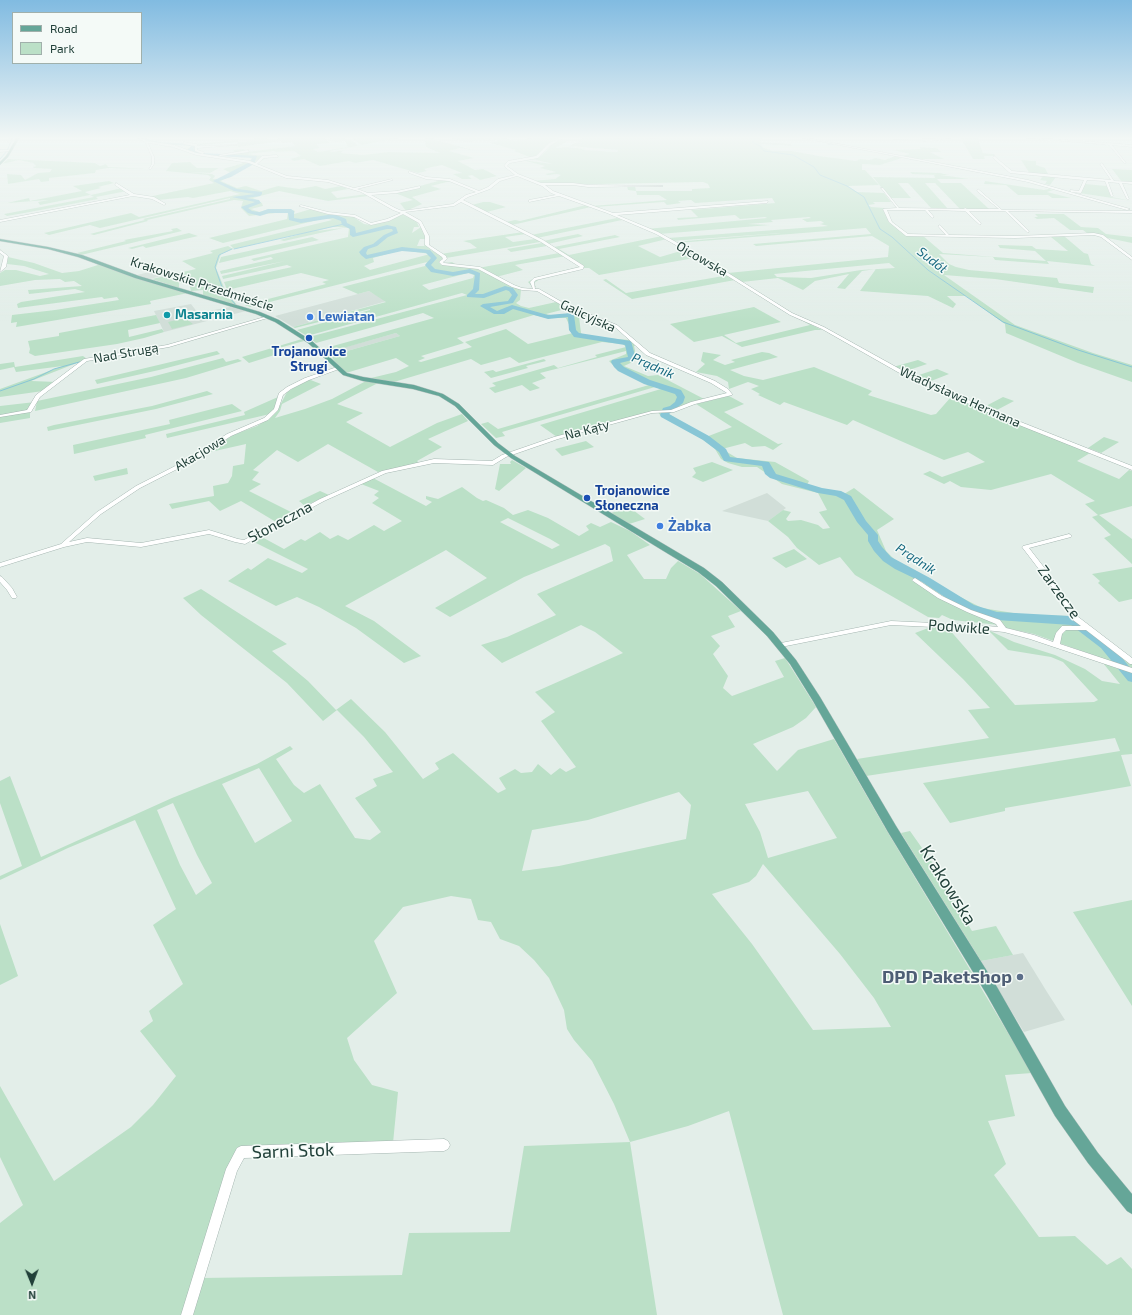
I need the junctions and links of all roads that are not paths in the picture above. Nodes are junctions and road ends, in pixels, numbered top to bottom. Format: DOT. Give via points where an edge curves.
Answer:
graph roads {
  1 [pos="116,198"];
  2 [pos="154,198"];
  3 [pos="375,198"];
  4 [pos="465,198"];
  5 [pos="541,198"];
  6 [pos="570,198"];
  7 [pos="890,198"];
  8 [pos="988,198"];
  9 [pos="1085,198"];
  10 [pos="462,201"];
  11 [pos="530,201"];
  12 [pos="767,202"];
  13 [pos="165,204"];
  14 [pos="301,206"];
  15 [pos="898,208"];
  16 [pos="925,209"];
  17 [pos="966,209"];
  18 [pos="602,210"];
  19 [pos="1003,210"];
  20 [pos="596,211"];
  21 [pos="1132,211"];
  22 [pos="403,212"];
  23 [pos="612,212"];
  24 [pos="932,217"];
  25 [pos="0,221"];
  26 [pos="980,224"];
  27 [pos="940,226"];
  28 [pos="1028,232"];
  29 [pos="948,235"];
  30 [pos="0,240"];
  31 [pos="0,251"];
  32 [pos="1132,259"];
  33 [pos="0,271"];
  34 [pos="534,288"];
  35 [pos="793,315"];
  36 [pos="269,317"];
  37 [pos="337,368"];
  38 [pos="667,412"];
  39 [pos="0,416"];
  40 [pos="508,454"];
  41 [pos="1132,468"];
  42 [pos="1069,536"];
  43 [pos="62,546"];
  44 [pos="0,565"];
  45 [pos="0,578"];
  46 [pos="915,580"];
  47 [pos="725,590"];
  48 [pos="14,597"];
  49 [pos="1087,628"];
  50 [pos="1004,630"];
  51 [pos="781,645"];
  52 [pos="1056,645"];
  53 [pos="1132,662"];
  54 [pos="1132,671"];
  55 [pos="444,1145"];
  56 [pos="1132,1206"];
  57 [pos="187,1315"];
  1 -- 25 [label="street"];
  2 -- 13 [label="street"];
  3 -- 22 [label="street"];
  4 -- 10 [label="street"];
  5 -- 11 [label="street"];
  6 -- 18 [label="street, Ojcowska"];
  7 -- 15 [label="street"];
  8 -- 19 [label="street"];
  9 -- 21 [label="street"];
  10 -- 22 [label="street" via="454,206"];
  10 -- 34 [label="street" via="547,244 582,265 582,268 535,279 532,282"];
  12 -- 23 [label="street"];
  14 -- 22 [label="street" via="355,216 371,224 388,220"];
  15 -- 16 [label="street"];
  15 -- 29 [label="street" via="885,209 891,222 907,235"];
  16 -- 17 [label="street"];
  16 -- 24 [label="street"];
  17 -- 19 [label="street"];
  17 -- 26 [label="street"];
  18 -- 20 [label="street"];
  18 -- 23 [label="street, Ojcowska"];
  19 -- 21 [label="street"];
  19 -- 28 [label="street"];
  22 -- 34 [label="street" via="420,222 427,236 427,245 444,256 441,262 443,264 479,268 517,288"];
  23 -- 35 [label="street, Ojcowska" via="700,257"];
  27 -- 29 [label="street"];
  29 -- 32 [label="street" via="1016,237 1094,234 1102,236"];
  30 -- 36 [label="main road, Krakowskie Przedmieście" via="80,256 137,277"];
  31 -- 33 [label="street" via="6,256 4,267"];
  34 -- 38 [label="street, Galicyjska" via="572,309 616,326 648,354 713,382 730,394"];
  35 -- 41 [label="street, Władysława Hermana" via="930,386"];
  36 -- 37 [label="main road, Krakowskie Przedmieście" via="315,346"];
  36 -- 39 [label="street, Nad Strugą" via="167,346 86,360 38,396 29,411"];
  37 -- 40 [label="main road, Krakowskie Przedmieście" via="354,377 414,386 442,395"];
  37 -- 43 [label="street, Akacjowa" via="289,388 281,394 276,410 266,419 229,435 187,462 138,487 99,513"];
  38 -- 40 [label="street, Na Kąty" via="589,429"];
  40 -- 43 [label="street, Słoneczna" via="493,463 434,461 380,474 305,508 245,542 206,532 141,545 87,540"];
  40 -- 47 [label="main road, Krakowskie Przedmieście" via="699,569"];
  42 -- 49 [label="street, Zarzecze" via="1025,547 1051,580 1075,618"];
  43 -- 44 [label="street, Słoneczna"];
  45 -- 48 [label="street"];
  46 -- 50 [label="street" via="946,600 998,622"];
  47 -- 51 [label="main road, Krakowska"];
  49 -- 52 [label="street" via="1064,628 1059,633"];
  49 -- 53 [label="street, Zarzecze"];
  50 -- 51 [label="street, Podwikle" via="895,623"];
  50 -- 52 [label="street, Podwikle"];
  51 -- 56 [label="main road, Krakowska" via="817,699 892,829 992,991 1060,1111 1093,1158"];
  52 -- 54 [label="street, Podwikle"];
  55 -- 57 [label="street, Sarni Stok" via="241,1152 232,1168"];
}
